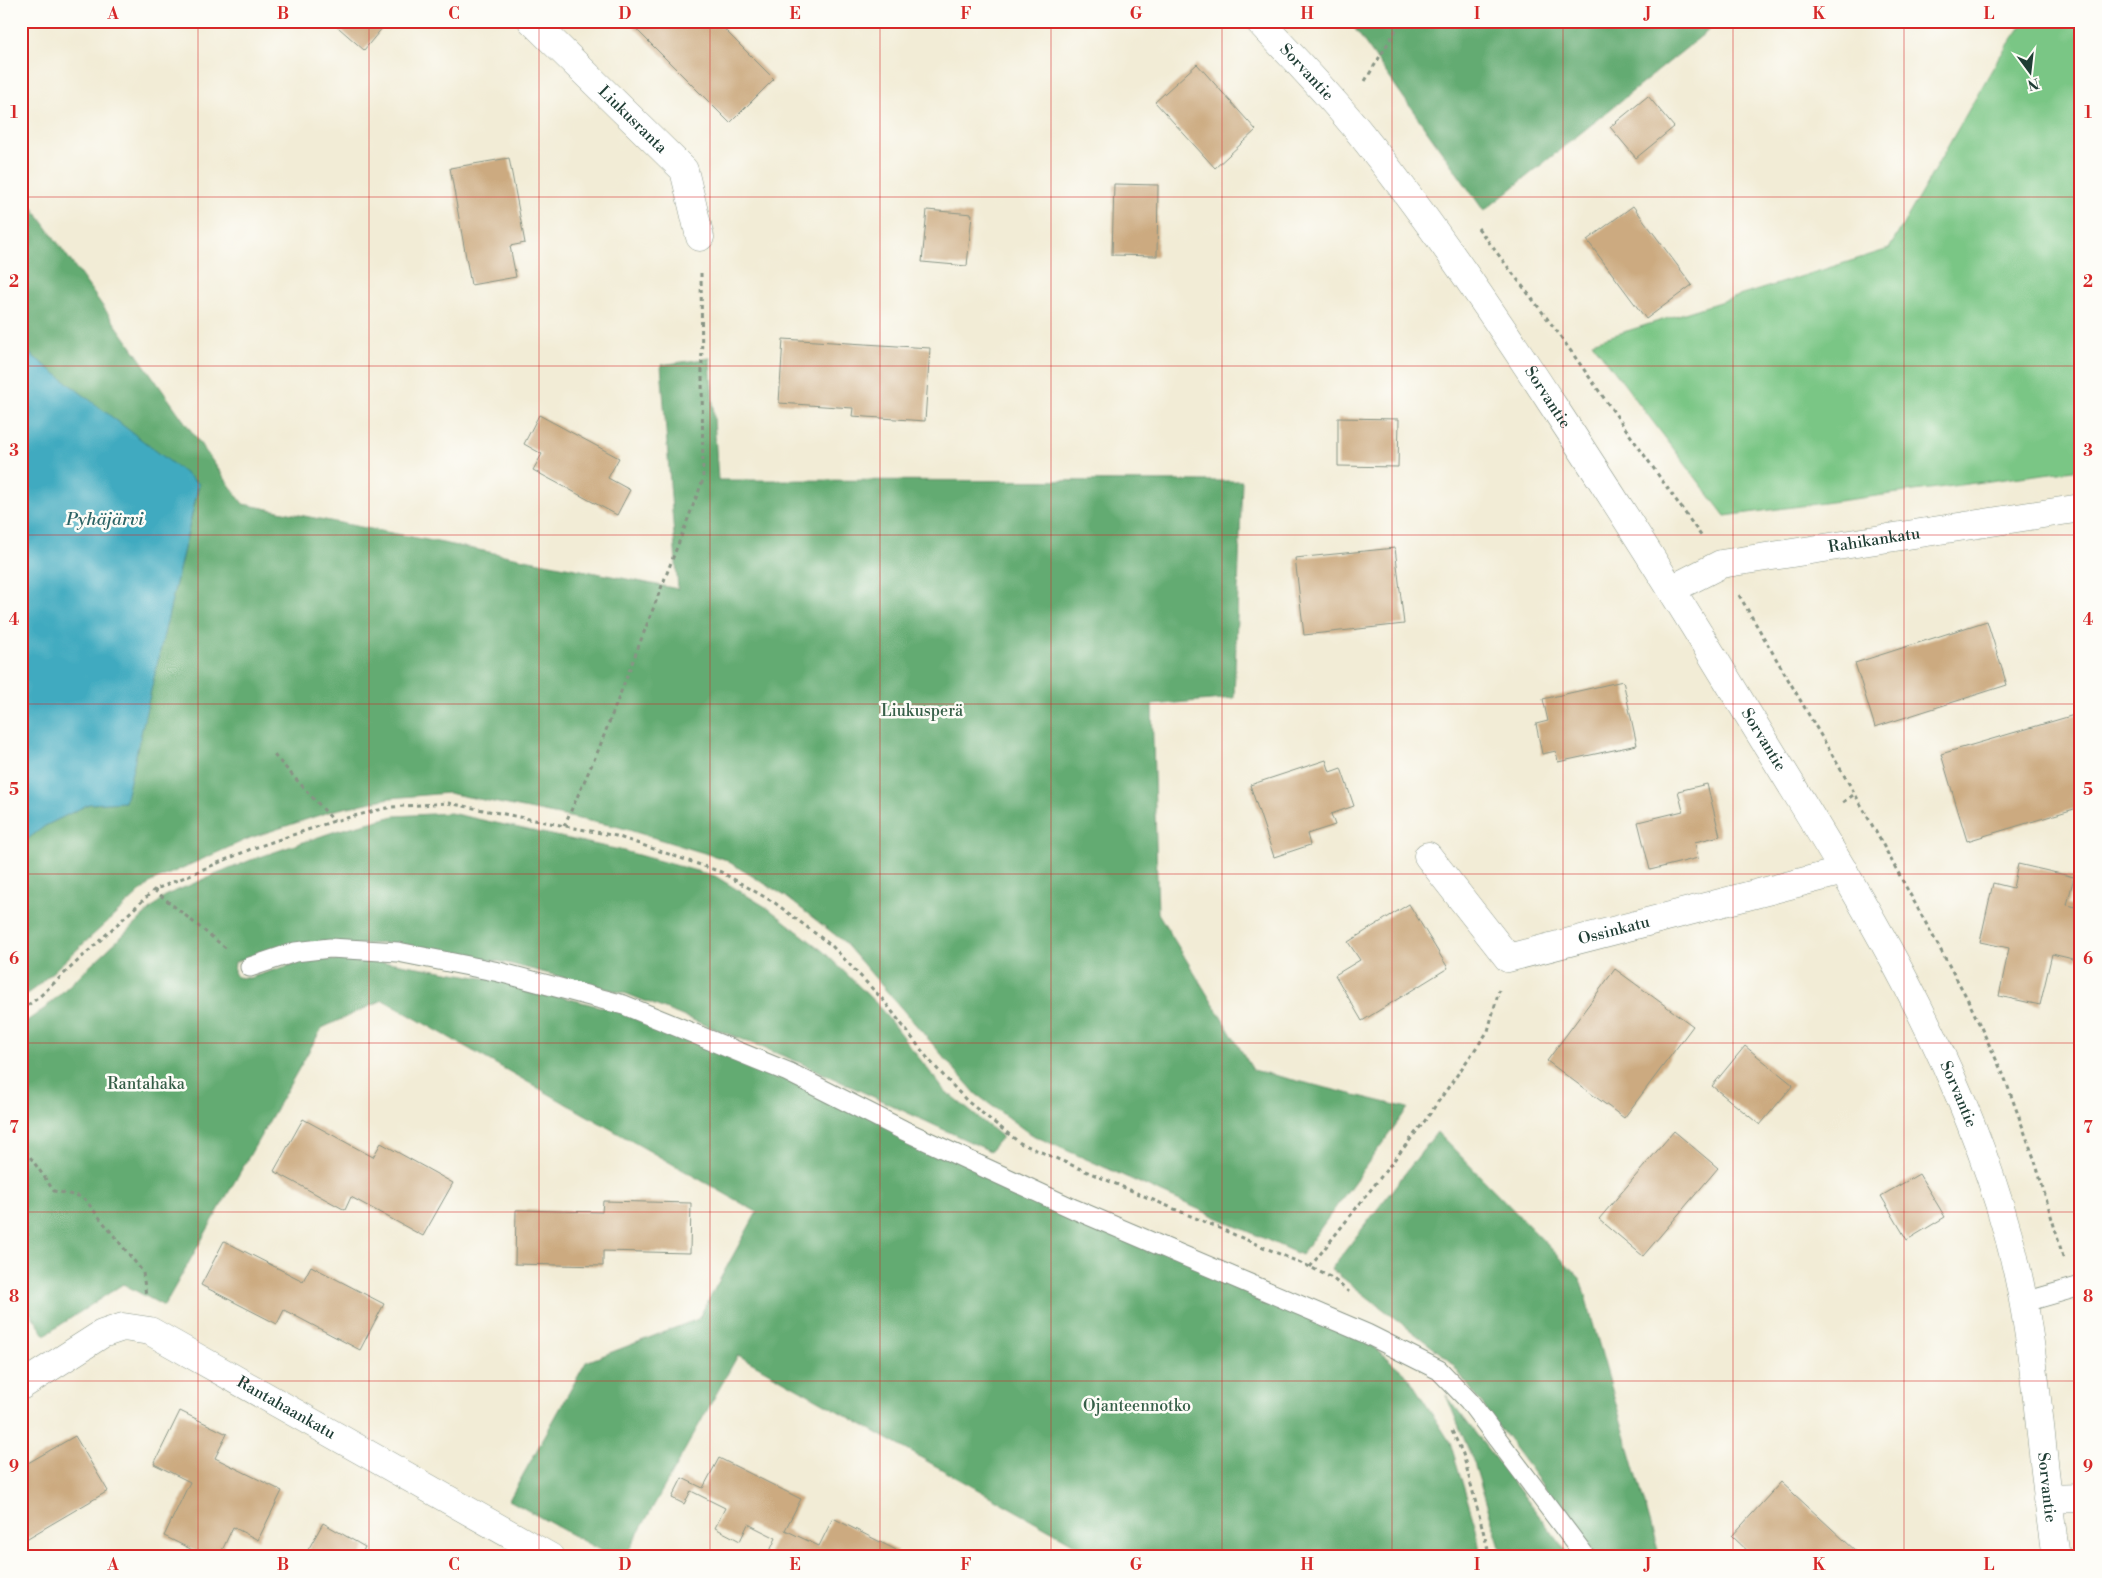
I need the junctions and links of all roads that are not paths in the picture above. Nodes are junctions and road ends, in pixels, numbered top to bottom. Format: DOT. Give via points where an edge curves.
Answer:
graph roads {
  1 [pos="532,21"];
  2 [pos="1259,21"];
  3 [pos="700,237"];
  4 [pos="2081,508"];
  5 [pos="1672,589"];
  6 [pos="1428,856"];
  7 [pos="1844,871"];
  8 [pos="250,967"];
  9 [pos="2081,1286"];
  10 [pos="2025,1302"];
  11 [pos="21,1386"];
  12 [pos="2081,1498"];
  13 [pos="2047,1499"];
  14 [pos="550,1557"];
  15 [pos="1586,1557"];
  16 [pos="2056,1557"];
  1 -- 3 [label="street, Liukusranta" via="684,170"];
  2 -- 5 [label="street, Sorvantie" via="1357,129 1420,211 1511,342"];
  4 -- 5 [label="street, Rahikankatu" via="1721,564"];
  5 -- 7 [label="street, Sorvantie"];
  6 -- 7 [label="street, Ossinkatu" via="1508,958"];
  7 -- 10 [label="street, Sorvantie" via="1940,1049 1980,1147 2008,1232"];
  8 -- 15 [label="lane" via="295,952 330,948 398,952 499,972 624,1005 788,1072 903,1130 1074,1209 1367,1334 1439,1370 1469,1401"];
  9 -- 10 [label="lane"];
  10 -- 13 [label="street, Sorvantie"];
  11 -- 14 [label="street, Rantahaankatu" via="102,1334 123,1327 150,1331"];
  12 -- 13 [label="street"];
  13 -- 16 [label="street, Sorvantie"];
}
